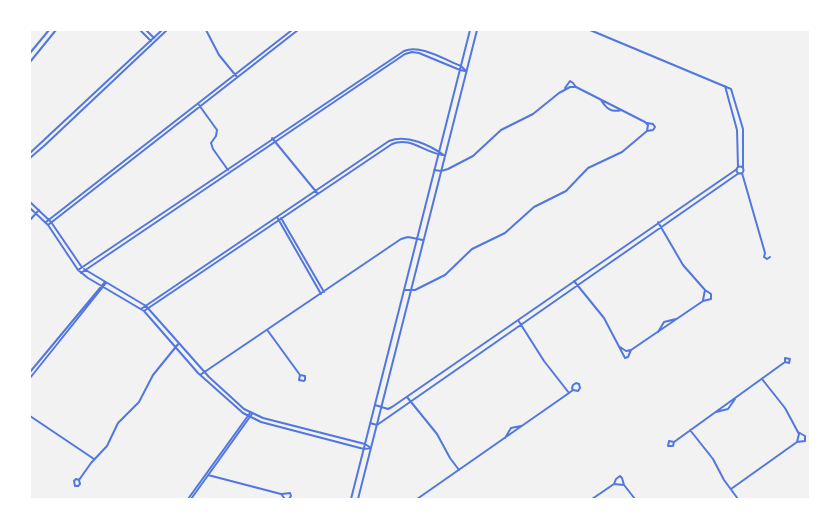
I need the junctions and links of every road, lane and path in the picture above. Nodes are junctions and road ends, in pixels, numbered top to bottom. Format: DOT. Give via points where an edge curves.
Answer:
graph roads {
  1 [pos="49,30"];
  2 [pos="56,30"];
  3 [pos="140,30"];
  4 [pos="146,30"];
  5 [pos="162,30"];
  6 [pos="167,30"];
  7 [pos="206,30"];
  8 [pos="292,30"];
  9 [pos="298,30"];
  10 [pos="470,30"];
  11 [pos="477,30"];
  12 [pos="590,30"];
  13 [pos="155,39"];
  14 [pos="152,41"];
  15 [pos="30,53"];
  16 [pos="30,62"];
  17 [pos="461,66"];
  18 [pos="460,70"];
  19 [pos="466,71"];
  20 [pos="235,74"];
  21 [pos="237,77"];
  22 [pos="726,86"];
  23 [pos="576,87"];
  24 [pos="565,88"];
  25 [pos="601,100"];
  26 [pos="198,103"];
  27 [pos="200,106"];
  28 [pos="621,110"];
  29 [pos="646,123"];
  30 [pos="646,131"];
  31 [pos="272,138"];
  32 [pos="275,142"];
  33 [pos="438,153"];
  34 [pos="30,154"];
  35 [pos="445,156"];
  36 [pos="30,158"];
  37 [pos="228,168"];
  38 [pos="737,168"];
  39 [pos="743,168"];
  40 [pos="434,170"];
  41 [pos="441,171"];
  42 [pos="230,172"];
  43 [pos="740,173"];
  44 [pos="317,192"];
  45 [pos="30,202"];
  46 [pos="30,208"];
  47 [pos="39,210"];
  48 [pos="36,213"];
  49 [pos="278,216"];
  50 [pos="30,220"];
  51 [pos="280,220"];
  52 [pos="50,221"];
  53 [pos="658,222"];
  54 [pos="47,224"];
  55 [pos="661,227"];
  56 [pos="417,238"];
  57 [pos="423,240"];
  58 [pos="766,253"];
  59 [pos="82,267"];
  60 [pos="78,270"];
  61 [pos="85,270"];
  62 [pos="81,273"];
  63 [pos="574,281"];
  64 [pos="105,282"];
  65 [pos="101,285"];
  66 [pos="577,286"];
  67 [pos="104,287"];
  68 [pos="404,290"];
  69 [pos="705,290"];
  70 [pos="411,291"];
  71 [pos="324,292"];
  72 [pos="321,294"];
  73 [pos="703,301"];
  74 [pos="147,307"];
  75 [pos="142,309"];
  76 [pos="144,311"];
  77 [pos="676,319"];
  78 [pos="518,320"];
  79 [pos="522,324"];
  80 [pos="268,330"];
  81 [pos="658,332"];
  82 [pos="179,343"];
  83 [pos="176,347"];
  84 [pos="620,348"];
  85 [pos="631,350"];
  86 [pos="785,362"];
  87 [pos="30,372"];
  88 [pos="204,373"];
  89 [pos="300,375"];
  90 [pos="200,376"];
  91 [pos="30,378"];
  92 [pos="762,379"];
  93 [pos="573,390"];
  94 [pos="569,393"];
  95 [pos="407,397"];
  96 [pos="735,398"];
  97 [pos="410,402"];
  98 [pos="375,405"];
  99 [pos="382,407"];
  100 [pos="716,412"];
  101 [pos="251,413"];
  102 [pos="30,416"];
  103 [pos="248,417"];
  104 [pos="370,423"];
  105 [pos="377,425"];
  106 [pos="522,426"];
  107 [pos="690,430"];
  108 [pos="798,432"];
  109 [pos="504,438"];
  110 [pos="674,442"];
  111 [pos="797,442"];
  112 [pos="365,444"];
  113 [pos="371,448"];
  114 [pos="364,449"];
  115 [pos="95,459"];
  116 [pos="458,470"];
  117 [pos="207,474"];
  118 [pos="79,480"];
  119 [pos="614,484"];
  120 [pos="624,486"];
  121 [pos="731,489"];
  122 [pos="281,494"];
  123 [pos="594,498"];
  124 [pos="188,499"];
  125 [pos="191,499"];
  126 [pos="286,499"];
  127 [pos="289,499"];
  128 [pos="351,499"];
  129 [pos="358,499"];
  130 [pos="417,499"];
  131 [pos="635,499"];
  132 [pos="738,499"];
  1 -- 15 [label="street"];
  2 -- 16 [label="street"];
  3 -- 14 [label="street"];
  4 -- 13 [label="street"];
  5 -- 13 [label="street"];
  6 -- 13 [label="street"];
  7 -- 20 [label="street" via="219,55"];
  8 -- 20 [label="street"];
  9 -- 21 [label="street"];
  10 -- 17 [label="street"];
  11 -- 19 [label="street"];
  12 -- 22 [label="street"];
  13 -- 14 [label="street"];
  14 -- 34 [label="street"];
  14 -- 36 [label="street"];
  17 -- 18 [label="street"];
  17 -- 19 [label="street"];
  17 -- 31 [label="street" via="421,50 406,50"];
  18 -- 19 [label="street"];
  18 -- 32 [label="street" via="419,53 405,54"];
  18 -- 33 [label="street"];
  19 -- 35 [label="street"];
  20 -- 21 [label="street"];
  20 -- 26 [label="street"];
  21 -- 27 [label="street"];
  22 -- 38 [label="street" via="737,132"];
  22 -- 39 [label="street" via="732,90 742,126"];
  23 -- 24 [label="street"];
  23 -- 24 [label="street" via="570,82"];
  23 -- 25 [label="street"];
  24 -- 41 [label="street" via="533,114 501,130 476,154"];
  25 -- 28 [label="street"];
  25 -- 28 [label="street" via="609,110"];
  26 -- 27 [label="street"];
  26 -- 52 [label="street"];
  27 -- 37 [label="street" via="217,130 212,148"];
  27 -- 52 [label="street"];
  28 -- 29 [label="street"];
  29 -- 30 [label="street"];
  29 -- 30 [label="street" via="655,126 653,130"];
  30 -- 70 [label="street" via="622,152 588,168 563,193 531,208 505,233 472,249 445,275"];
  31 -- 32 [label="street"];
  31 -- 37 [label="street"];
  32 -- 42 [label="street"];
  32 -- 44 [label="street"];
  33 -- 35 [label="street"];
  33 -- 40 [label="street"];
  33 -- 44 [label="street" via="407,138 392,140"];
  35 -- 41 [label="street"];
  37 -- 42 [label="street"];
  37 -- 59 [label="street"];
  38 -- 39 [label="street"];
  38 -- 43 [label="street"];
  38 -- 53 [label="street"];
  39 -- 43 [label="street"];
  40 -- 41 [label="street"];
  40 -- 56 [label="street"];
  41 -- 57 [label="street"];
  42 -- 61 [label="street"];
  43 -- 55 [label="street"];
  43 -- 58 [label="street"];
  44 -- 49 [label="street"];
  44 -- 51 [label="street"];
  45 -- 47 [label="street"];
  46 -- 48 [label="street"];
  47 -- 48 [label="street"];
  47 -- 52 [label="street"];
  48 -- 50 [label="street"];
  48 -- 54 [label="street"];
  49 -- 51 [label="street"];
  49 -- 74 [label="street"];
  51 -- 71 [label="street"];
  51 -- 72 [label="street"];
  51 -- 74 [label="street"];
  52 -- 54 [label="street"];
  52 -- 59 [label="street"];
  53 -- 55 [label="street"];
  53 -- 63 [label="street"];
  54 -- 60 [label="street"];
  55 -- 66 [label="street"];
  55 -- 69 [label="street" via="681,262"];
  56 -- 57 [label="street"];
  56 -- 68 [label="street"];
  56 -- 71 [label="street" via="403,238"];
  57 -- 70 [label="street"];
  59 -- 60 [label="street"];
  59 -- 61 [label="street"];
  60 -- 62 [label="street"];
  61 -- 62 [label="street"];
  61 -- 64 [label="street"];
  62 -- 65 [label="street"];
  63 -- 66 [label="street"];
  63 -- 78 [label="street"];
  64 -- 65 [label="street"];
  64 -- 67 [label="street"];
  64 -- 74 [label="street"];
  65 -- 67 [label="street"];
  65 -- 87 [label="street"];
  66 -- 79 [label="street"];
  66 -- 84 [label="street" via="604,318"];
  67 -- 75 [label="street"];
  67 -- 91 [label="street"];
  68 -- 70 [label="street"];
  68 -- 98 [label="street"];
  69 -- 73 [label="street"];
  69 -- 73 [label="street" via="712,294 712,298"];
  70 -- 99 [label="street"];
  71 -- 72 [label="street"];
  72 -- 80 [label="street"];
  73 -- 77 [label="street"];
  74 -- 75 [label="street"];
  74 -- 76 [label="street"];
  74 -- 82 [label="street"];
  75 -- 76 [label="street"];
  76 -- 83 [label="street"];
  77 -- 81 [label="street"];
  77 -- 81 [label="street" via="664,322"];
  78 -- 79 [label="street"];
  78 -- 95 [label="street"];
  79 -- 94 [label="street" via="544,361"];
  79 -- 97 [label="street"];
  80 -- 88 [label="street"];
  80 -- 89 [label="street"];
  81 -- 85 [label="street"];
  82 -- 83 [label="street"];
  82 -- 88 [label="street"];
  83 -- 90 [label="street"];
  83 -- 115 [label="street" via="151,377 139,402 118,422 107,446"];
  84 -- 85 [label="street"];
  84 -- 85 [label="street" via="625,358"];
  86 -- 92 [label="street"];
  88 -- 90 [label="street"];
  88 -- 101 [label="street"];
  90 -- 103 [label="street"];
  92 -- 96 [label="street"];
  92 -- 108 [label="street" via="785,408"];
  93 -- 94 [label="street"];
  94 -- 106 [label="street"];
  95 -- 97 [label="street"];
  95 -- 99 [label="street" via="391,408"];
  96 -- 100 [label="street"];
  96 -- 100 [label="street" via="728,409"];
  97 -- 105 [label="street"];
  97 -- 116 [label="street" via="437,434"];
  98 -- 99 [label="street"];
  98 -- 104 [label="street"];
  99 -- 105 [label="street"];
  100 -- 107 [label="street"];
  101 -- 103 [label="street"];
  101 -- 112 [label="street"];
  102 -- 115 [label="street"];
  103 -- 114 [label="street"];
  103 -- 117 [label="street"];
  104 -- 105 [label="street"];
  104 -- 112 [label="street"];
  105 -- 113 [label="street"];
  106 -- 109 [label="street"];
  106 -- 109 [label="street" via="511,428"];
  107 -- 110 [label="street"];
  107 -- 121 [label="street"];
  108 -- 111 [label="street" via="800,438"];
  108 -- 111 [label="street" via="806,439"];
  109 -- 116 [label="street"];
  111 -- 121 [label="street"];
  112 -- 113 [label="street"];
  112 -- 114 [label="street"];
  113 -- 114 [label="street"];
  113 -- 129 [label="street"];
  114 -- 128 [label="street"];
  115 -- 118 [label="street"];
  116 -- 130 [label="street"];
  117 -- 122 [label="street"];
  117 -- 124 [label="street"];
  117 -- 125 [label="street"];
  119 -- 120 [label="street"];
  119 -- 120 [label="street" via="620,476"];
  119 -- 123 [label="street"];
  120 -- 131 [label="street"];
  121 -- 132 [label="street"];
  122 -- 126 [label="street"];
  122 -- 127 [label="street" via="290,493"];
}
